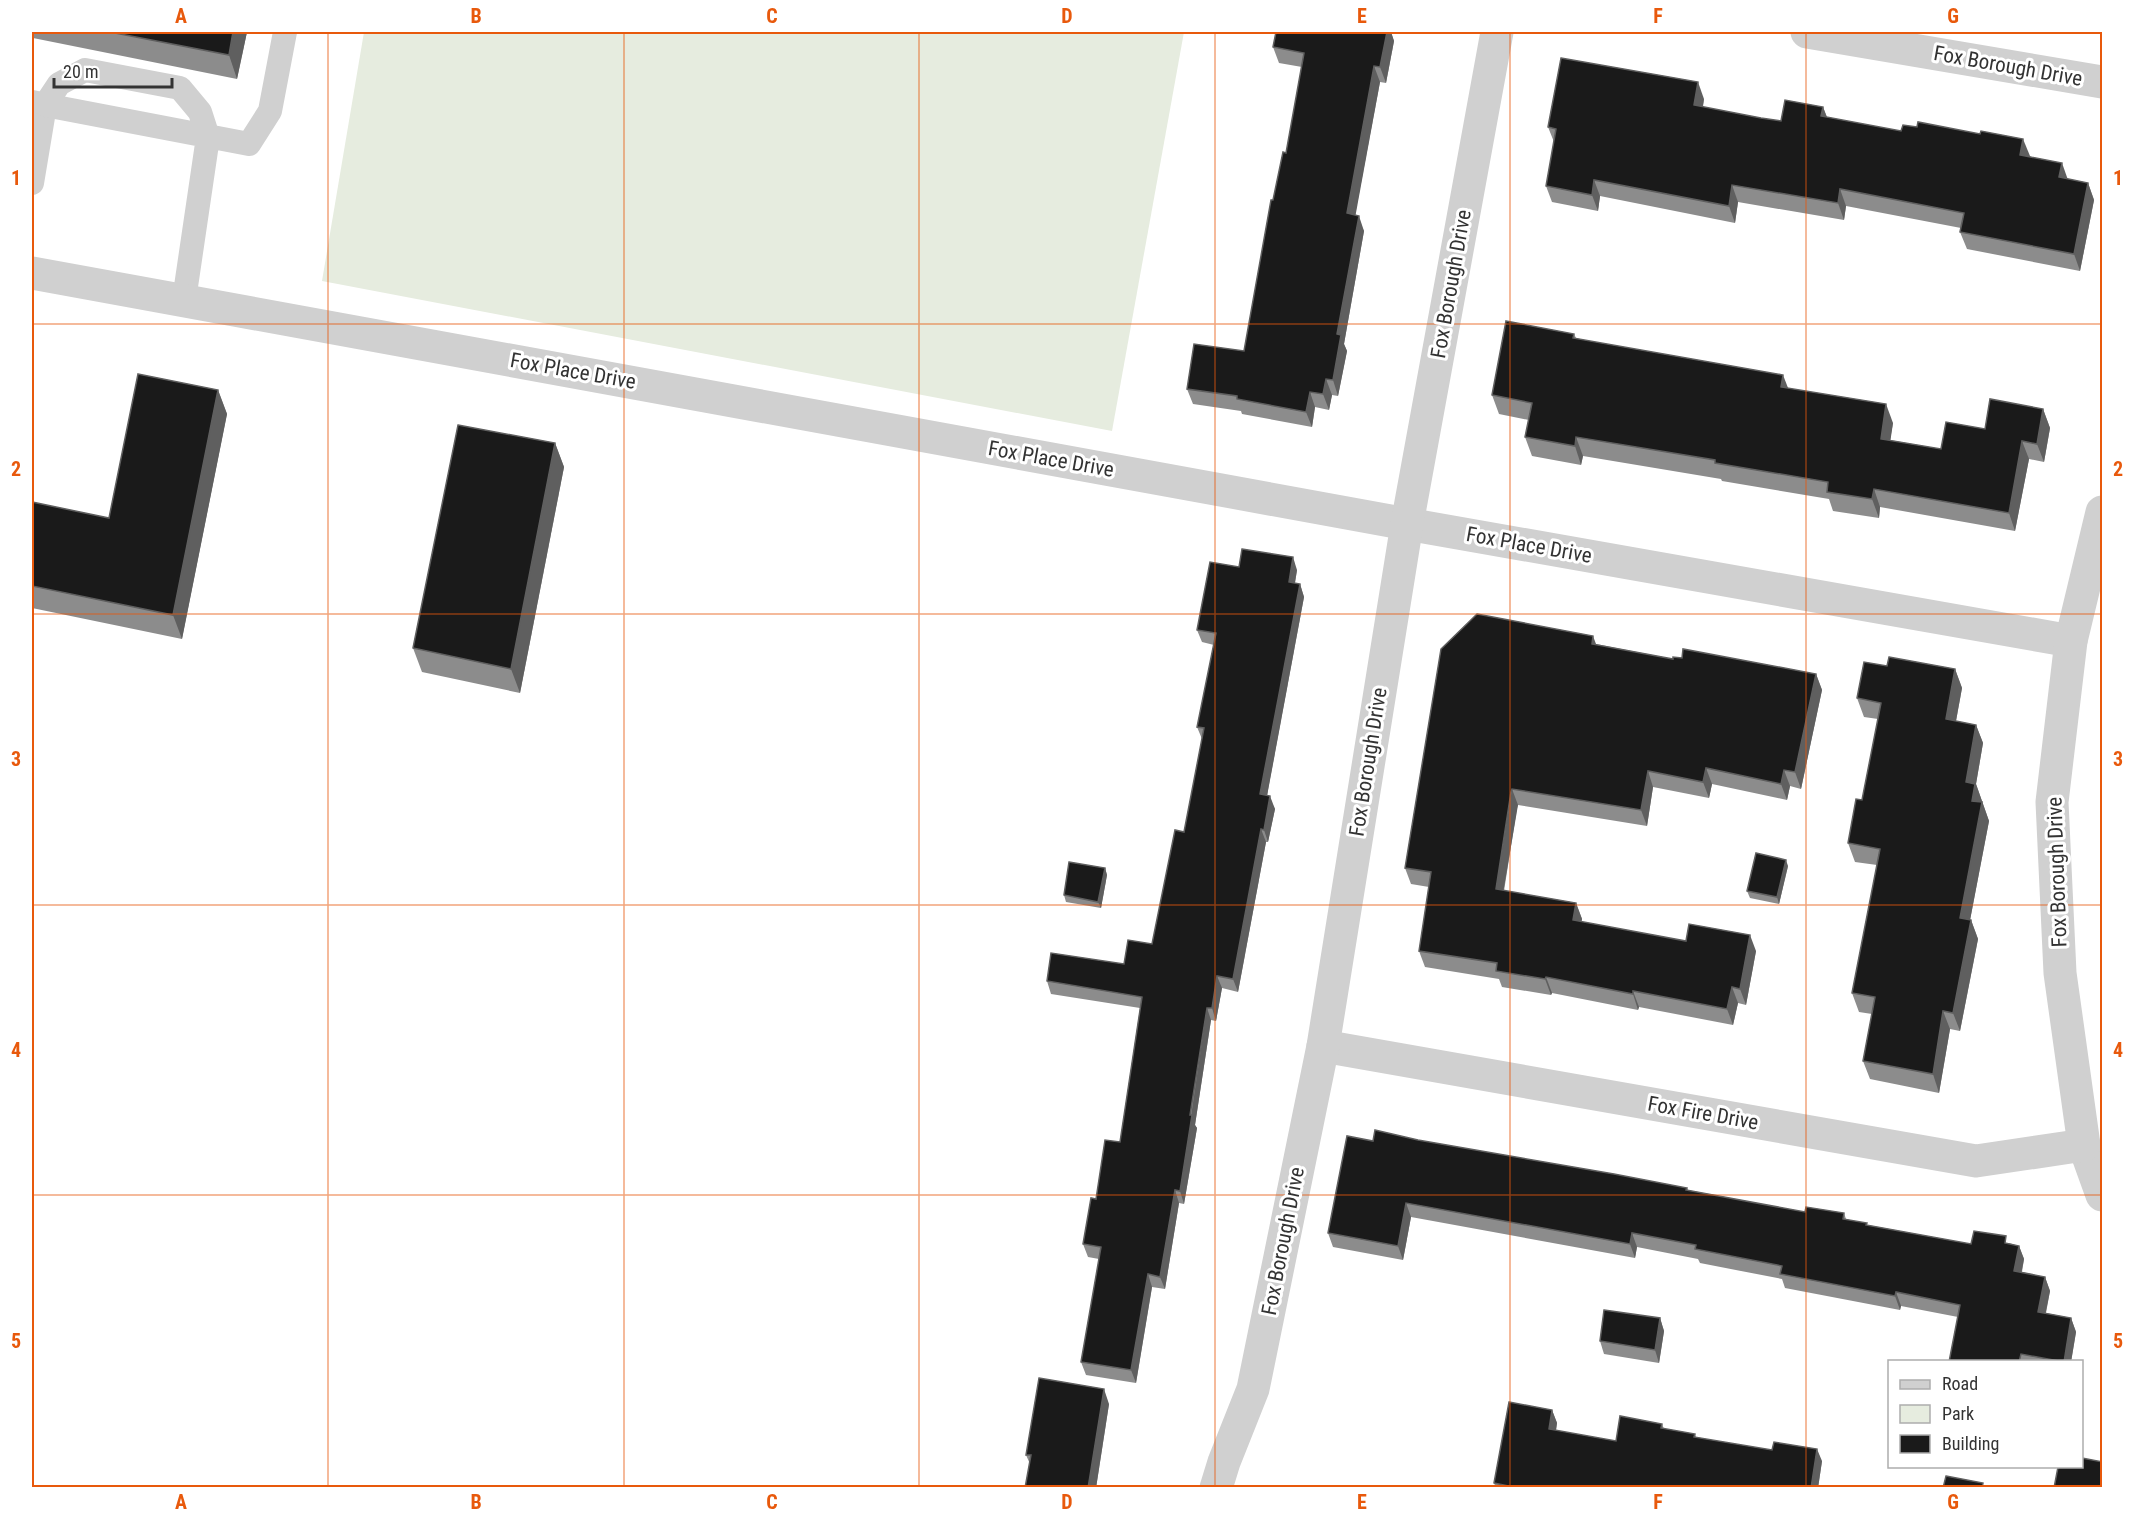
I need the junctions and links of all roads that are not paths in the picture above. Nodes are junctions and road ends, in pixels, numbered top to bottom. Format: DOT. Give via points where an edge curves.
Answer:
graph roads {
  1 [pos="285,32"];
  2 [pos="1497,32"];
  3 [pos="1807,32"];
  4 [pos="1864,36"];
  5 [pos="2103,82"];
  6 [pos="38,103"];
  7 [pos="208,137"];
  8 [pos="32,183"];
  9 [pos="32,273"];
  10 [pos="184,300"];
  11 [pos="2103,512"];
  12 [pos="1407,524"];
  13 [pos="2072,642"];
  14 [pos="1323,1046"];
  15 [pos="2084,1145"];
  16 [pos="2103,1195"];
  17 [pos="1216,1488"];
  1 -- 7 [label="lane" via="270,111 258,132 249,144"];
  2 -- 12 [label="street, Fox Borough Drive"];
  3 -- 4 [label="street, Fox Borough Drive"];
  4 -- 5 [label="street, Fox Borough Drive"];
  6 -- 7 [label="lane"];
  6 -- 7 [label="lane" via="59,84 85,70 180,88 200,112"];
  6 -- 8 [label="lane"];
  7 -- 10 [label="lane"];
  9 -- 10 [label="street, Fox Place Drive"];
  10 -- 12 [label="street, Fox Place Drive"];
  11 -- 13 [label="street, Fox Borough Drive"];
  12 -- 13 [label="street, Fox Place Drive"];
  12 -- 14 [label="street, Fox Borough Drive"];
  13 -- 15 [label="street, Fox Borough Drive" via="2052,802 2060,973"];
  14 -- 15 [label="street, Fox Fire Drive" via="1976,1161"];
  14 -- 17 [label="street, Fox Borough Drive" via="1253,1389"];
  15 -- 16 [label="street, Fox Borough Drive"];
}
